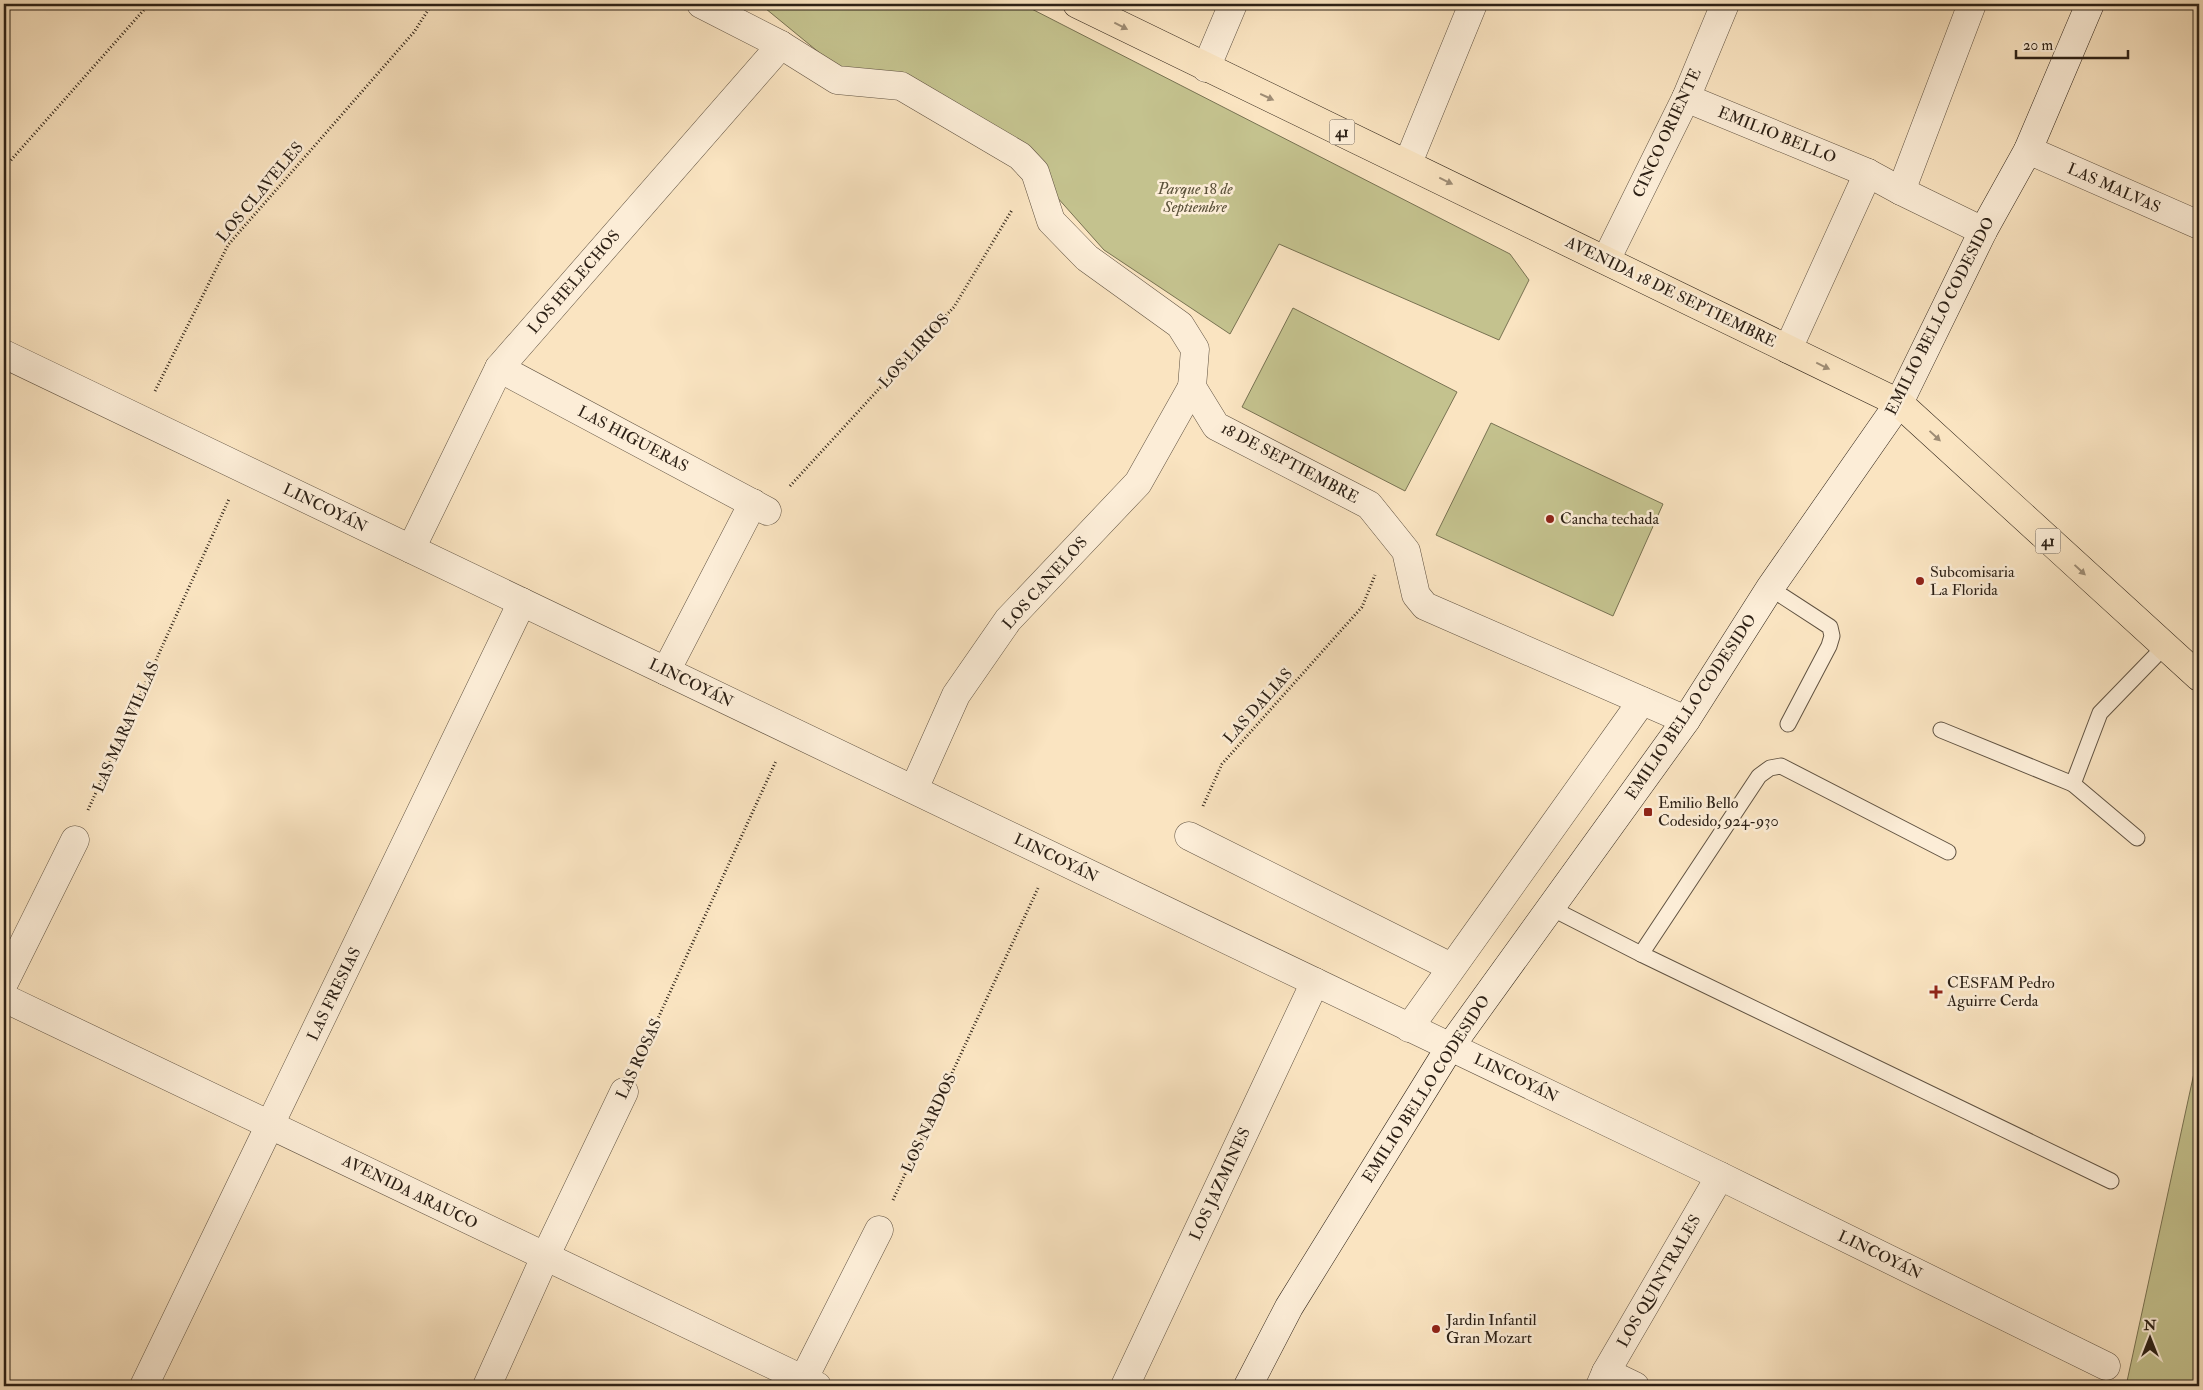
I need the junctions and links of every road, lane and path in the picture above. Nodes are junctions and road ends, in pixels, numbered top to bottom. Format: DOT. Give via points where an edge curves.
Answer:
graph roads {
  1 [pos="149,4"];
  2 [pos="432,4"];
  3 [pos="702,4"];
  4 [pos="1077,4"];
  5 [pos="1233,4"];
  6 [pos="1473,4"];
  7 [pos="1725,4"];
  8 [pos="1972,4"];
  9 [pos="2090,4"];
  10 [pos="781,45"];
  11 [pos="1206,68"];
  12 [pos="1686,98"];
  13 [pos="2028,150"];
  14 [pos="1408,163"];
  15 [pos="4,168"];
  16 [pos="1035,172"];
  17 [pos="1868,173"];
  18 [pos="1901,192"];
  19 [pos="2199,225"];
  20 [pos="1983,231"];
  21 [pos="1606,260"];
  22 [pos="1788,349"];
  23 [pos="4,354"];
  24 [pos="499,368"];
  25 [pos="1192,387"];
  26 [pos="1899,403"];
  27 [pos="140,419"];
  28 [pos="243,468"];
  29 [pos="760,507"];
  30 [pos="1393,532"];
  31 [pos="411,549"];
  32 [pos="1770,588"];
  33 [pos="522,602"];
  34 [pos="2164,647"];
  35 [pos="666,671"];
  36 [pos="2199,677"];
  37 [pos="1642,701"];
  38 [pos="1686,720"];
  39 [pos="1788,724"];
  40 [pos="1941,730"];
  41 [pos="790,731"];
  42 [pos="2073,784"];
  43 [pos="914,789"];
  44 [pos="1189,836"];
  45 [pos="2137,838"];
  46 [pos="75,840"];
  47 [pos="1948,852"];
  48 [pos="1053,856"];
  49 [pos="1551,908"];
  50 [pos="1641,954"];
  51 [pos="1451,967"];
  52 [pos="1315,982"];
  53 [pos="4,983"];
  54 [pos="4,998"];
  55 [pos="1410,1028"];
  56 [pos="1450,1047"];
  57 [pos="624,1092"];
  58 [pos="271,1125"];
  59 [pos="1720,1176"];
  60 [pos="2111,1181"];
  61 [pos="879,1230"];
  62 [pos="545,1256"];
  63 [pos="2106,1366"];
  64 [pos="1603,1379"];
  65 [pos="806,1384"];
  66 [pos="144,1386"];
  67 [pos="487,1386"];
  68 [pos="1125,1386"];
  69 [pos="1248,1386"];
  70 [pos="1634,1386"];
  1 -- 15 [label="path"];
  2 -- 27 [label="path, LOS CLAVELES" via="414,32 228,245"];
  3 -- 10 [label="street"];
  4 -- 11 [label="main road, AVENIDA 18 DE SEPTIEMBRE / 41, one-way"];
  5 -- 11 [label="street"];
  6 -- 14 [label="street"];
  7 -- 12 [label="street, CINCO ORIENTE"];
  8 -- 18 [label="street"];
  9 -- 13 [label="street, EMILIO BELLO CODESIDO"];
  10 -- 16 [label="street" via="837,80 901,86 1020,156"];
  10 -- 24 [label="street, LOS HELECHOS"];
  11 -- 14 [label="main road, AVENIDA 18 DE SEPTIEMBRE / 41, one-way"];
  12 -- 17 [label="street, EMILIO BELLO"];
  12 -- 21 [label="street, CINCO ORIENTE"];
  13 -- 19 [label="street, LAS MALVAS"];
  13 -- 20 [label="street, EMILIO BELLO CODESIDO"];
  14 -- 21 [label="main road, AVENIDA 18 DE SEPTIEMBRE / 41, one-way"];
  16 -- 25 [label="street" via="1051,221 1087,258 1180,325 1195,350"];
  16 -- 29 [label="path, LOS LIRIOS" via="954,307"];
  17 -- 18 [label="street, EMILIO BELLO"];
  17 -- 22 [label="street"];
  18 -- 20 [label="street, EMILIO BELLO"];
  20 -- 26 [label="street, EMILIO BELLO CODESIDO"];
  21 -- 22 [label="main road, AVENIDA 18 DE SEPTIEMBRE / 41"];
  22 -- 26 [label="main road, AVENIDA 18 DE SEPTIEMBRE / 41, one-way"];
  23 -- 27 [label="street, LINCOYÁN"];
  24 -- 29 [label="street, LAS HIGUERAS"];
  24 -- 31 [label="street, LOS HELECHOS"];
  25 -- 30 [label="street, 18 DE SEPTIEMBRE" via="1216,426 1369,505"];
  25 -- 43 [label="street, LOS CANELOS" via="1138,483 1008,620 956,695"];
  26 -- 32 [label="street, EMILIO BELLO CODESIDO"];
  26 -- 34 [label="main road, AVENIDA 18 DE SEPTIEMBRE / 41, one-way"];
  27 -- 28 [label="street, LINCOYÁN"];
  28 -- 31 [label="street, LINCOYÁN"];
  28 -- 46 [label="path, LAS MARAVILLAS"];
  29 -- 35 [label="street"];
  30 -- 37 [label="street, 18 DE SEPTIEMBRE" via="1406,551 1416,595 1425,606"];
  30 -- 44 [label="path, LAS DALIAS" via="1362,607 1222,764"];
  31 -- 33 [label="street, LINCOYÁN"];
  32 -- 38 [label="street, EMILIO BELLO CODESIDO"];
  32 -- 39 [label="lane" via="1830,627 1832,636 1830,646"];
  33 -- 35 [label="street, LINCOYÁN"];
  33 -- 58 [label="street, LAS FRESIAS"];
  34 -- 36 [label="main road, AVENIDA 18 DE SEPTIEMBRE / 41"];
  34 -- 42 [label="lane" via="2100,713"];
  35 -- 41 [label="street, LINCOYÁN"];
  37 -- 38 [label="street, 18 DE SEPTIEMBRE"];
  37 -- 51 [label="street"];
  38 -- 49 [label="street, EMILIO BELLO CODESIDO"];
  40 -- 42 [label="lane"];
  41 -- 43 [label="street, LINCOYÁN"];
  41 -- 57 [label="path, LAS ROSAS"];
  42 -- 45 [label="lane"];
  43 -- 48 [label="street, LINCOYÁN"];
  44 -- 51 [label="street"];
  46 -- 53 [label="street"];
  47 -- 50 [label="lane" via="1781,766 1770,768 1759,776"];
  48 -- 52 [label="street, LINCOYÁN"];
  48 -- 61 [label="path, LOS NARDOS"];
  49 -- 50 [label="lane"];
  49 -- 56 [label="street, EMILIO BELLO CODESIDO"];
  50 -- 60 [label="lane"];
  51 -- 55 [label="street"];
  52 -- 55 [label="street, LINCOYÁN"];
  52 -- 68 [label="street, LOS JAZMINES"];
  54 -- 58 [label="street, AVENIDA ARAUCO"];
  55 -- 56 [label="street, LINCOYÁN"];
  56 -- 59 [label="street, LINCOYÁN"];
  56 -- 69 [label="street, EMILIO BELLO CODESIDO" via="1289,1307"];
  57 -- 62 [label="street, LAS ROSAS"];
  58 -- 62 [label="street, AVENIDA ARAUCO"];
  58 -- 66 [label="street, LAS FRESIAS"];
  59 -- 63 [label="street, LINCOYÁN"];
  59 -- 64 [label="street, LOS QUINTRALES"];
  61 -- 65 [label="street"];
  62 -- 65 [label="street, AVENIDA ARAUCO"];
  62 -- 67 [label="street, LAS ROSAS"];
  64 -- 70 [label="street"];
}
